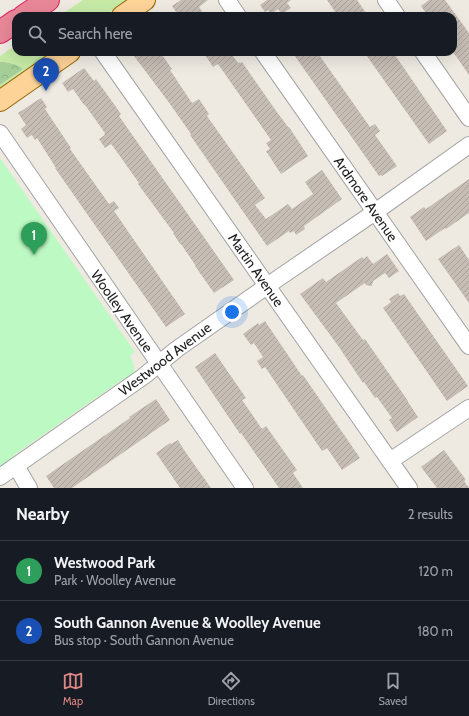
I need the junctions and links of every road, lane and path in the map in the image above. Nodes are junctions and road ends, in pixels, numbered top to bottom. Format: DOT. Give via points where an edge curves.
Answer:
graph roads {
  1 [pos="48,0"];
  2 [pos="145,0"];
  3 [pos="227,0"];
  4 [pos="386,0"];
  5 [pos="30,12"];
  6 [pos="128,12"];
  7 [pos="235,12"];
  8 [pos="395,12"];
  9 [pos="12,24"];
  10 [pos="0,32"];
  11 [pos="64,56"];
  12 [pos="106,56"];
  13 [pos="266,56"];
  14 [pos="426,56"];
  15 [pos="0,101"];
  16 [pos="469,118"];
  17 [pos="0,133"];
  18 [pos="469,146"];
  19 [pos="375,212"];
  20 [pos="267,286"];
  21 [pos="469,346"];
  22 [pos="159,364"];
  23 [pos="469,408"];
  24 [pos="390,461"];
  25 [pos="16,466"];
  26 [pos="0,477"];
  27 [pos="28,488"];
  28 [pos="245,488"];
  29 [pos="409,488"];
  1 -- 5 [label="highway"];
  2 -- 6 [label="main road"];
  3 -- 7 [label="street"];
  4 -- 8 [label="street"];
  9 -- 10 [label="highway"];
  11 -- 15 [label="main road"];
  12 -- 20 [label="street, Martin Avenue"];
  13 -- 19 [label="street, Ardmore Avenue"];
  14 -- 16 [label="street"];
  17 -- 22 [label="street, Woolley Avenue"];
  18 -- 19 [label="street, Westwood Avenue"];
  19 -- 20 [label="street, Westwood Avenue"];
  19 -- 21 [label="street, Ardmore Avenue"];
  20 -- 22 [label="street, Westwood Avenue"];
  20 -- 24 [label="street, Martin Avenue"];
  22 -- 25 [label="street, Westwood Avenue"];
  22 -- 28 [label="street, Woolley Avenue"];
  23 -- 24 [label="street"];
  24 -- 29 [label="street, Martin Avenue"];
  25 -- 26 [label="street, Westwood Avenue"];
  25 -- 27 [label="street"];
}
